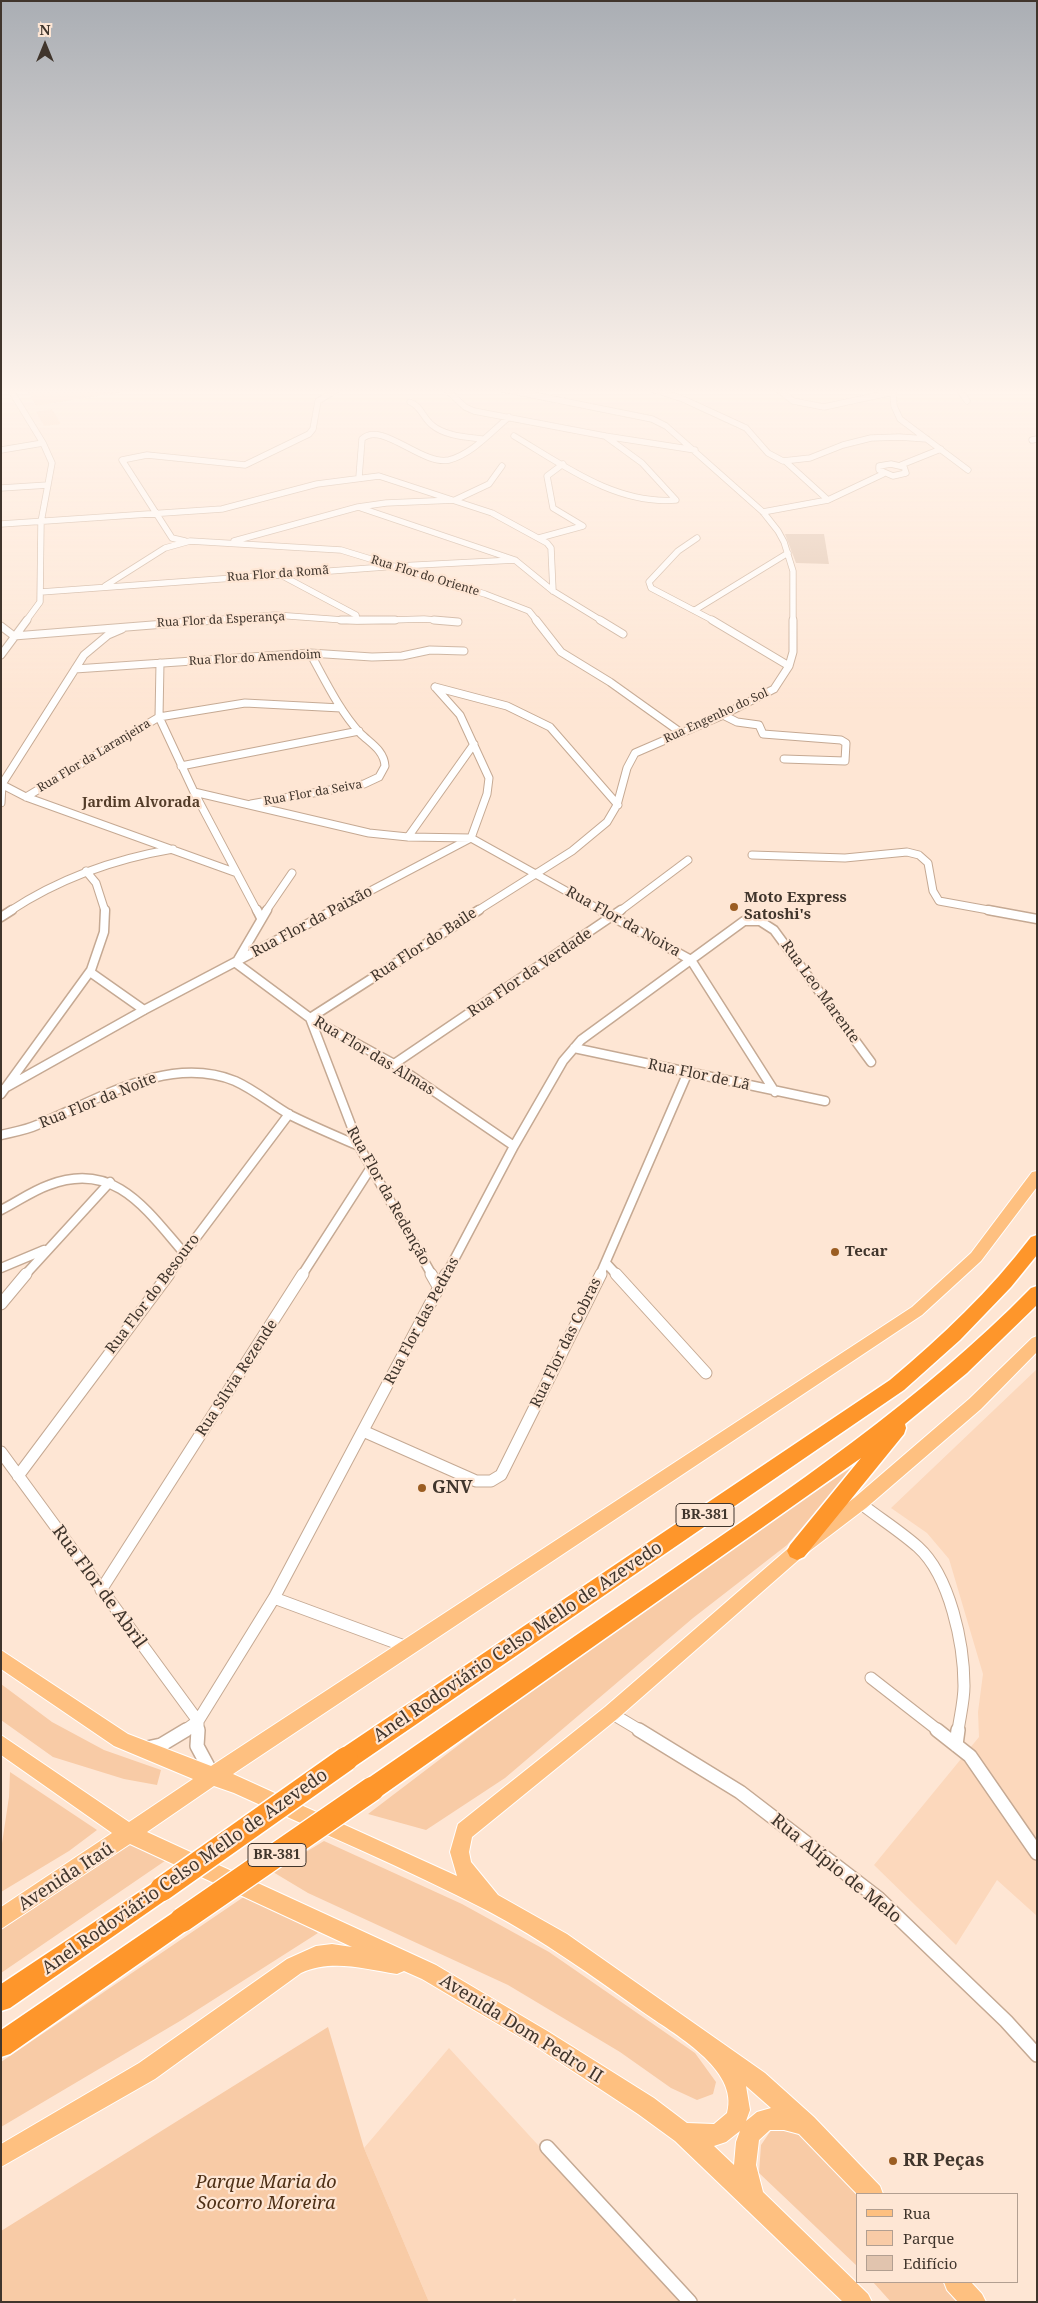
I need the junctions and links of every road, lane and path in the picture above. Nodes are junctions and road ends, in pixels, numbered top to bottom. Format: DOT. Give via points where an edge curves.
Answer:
graph roads {
  1 [pos="46,496"];
  2 [pos="146,496"];
  3 [pos="270,496"];
  4 [pos="444,496"];
  5 [pos="462,496"];
  6 [pos="550,496"];
  7 [pos="629,496"];
  8 [pos="674,496"];
  9 [pos="746,496"];
  10 [pos="824,496"];
  11 [pos="835,496"];
  12 [pos="455,500"];
  13 [pos="828,500"];
  14 [pos="358,508"];
  15 [pos="763,512"];
  16 [pos="158,515"];
  17 [pos="41,522"];
  18 [pos="1,524"];
  19 [pos="583,526"];
  20 [pos="172,538"];
  21 [pos="539,538"];
  22 [pos="697,538"];
  23 [pos="190,541"];
  24 [pos="224,544"];
  25 [pos="164,548"];
  26 [pos="788,553"];
  27 [pos="515,560"];
  28 [pos="390,566"];
  29 [pos="279,574"];
  30 [pos="650,585"];
  31 [pos="105,586"];
  32 [pos="553,591"];
  33 [pos="41,592"];
  34 [pos="695,610"];
  35 [pos="357,621"];
  36 [pos="458,622"];
  37 [pos="137,625"];
  38 [pos="1,626"];
  39 [pos="623,634"];
  40 [pos="14,636"];
  41 [pos="464,651"];
  42 [pos="310,653"];
  43 [pos="1,655"];
  44 [pos="160,662"];
  45 [pos="789,666"];
  46 [pos="74,669"];
  47 [pos="341,708"];
  48 [pos="723,715"];
  49 [pos="159,717"];
  50 [pos="359,732"];
  51 [pos="680,732"];
  52 [pos="474,744"];
  53 [pos="784,759"];
  54 [pos="181,766"];
  55 [pos="2,784"];
  56 [pos="194,792"];
  57 [pos="26,797"];
  58 [pos="1,803"];
  59 [pos="246,804"];
  60 [pos="618,805"];
  61 [pos="408,837"];
  62 [pos="471,838"];
  63 [pos="175,848"];
  64 [pos="752,855"];
  65 [pos="688,860"];
  66 [pos="86,871"];
  67 [pos="237,873"];
  68 [pos="537,873"];
  69 [pos="292,874"];
  70 [pos="1,917"];
  71 [pos="612,917"];
  72 [pos="261,918"];
  73 [pos="1037,919"];
  74 [pos="691,960"];
  75 [pos="236,963"];
  76 [pos="90,972"];
  77 [pos="144,1010"];
  78 [pos="310,1018"];
  79 [pos="574,1048"];
  80 [pos="871,1062"];
  81 [pos="394,1064"];
  82 [pos="688,1072"];
  83 [pos="3,1091"];
  84 [pos="775,1092"];
  85 [pos="825,1101"];
  86 [pos="289,1114"];
  87 [pos="1,1135"];
  88 [pos="359,1146"];
  89 [pos="514,1146"];
  90 [pos="372,1166"];
  91 [pos="1037,1176"];
  92 [pos="110,1182"];
  93 [pos="1,1210"];
  94 [pos="1037,1242"];
  95 [pos="47,1249"];
  96 [pos="184,1253"];
  97 [pos="606,1263"];
  98 [pos="1,1268"];
  99 [pos="438,1288"];
  100 [pos="1037,1293"];
  101 [pos="1,1304"];
  102 [pos="1037,1342"];
  103 [pos="706,1373"];
  104 [pos="912,1410"];
  105 [pos="363,1431"];
  106 [pos="1,1452"];
  107 [pos="18,1476"];
  108 [pos="860,1503"];
  109 [pos="797,1550"];
  110 [pos="101,1590"];
  111 [pos="274,1598"];
  112 [pos="409,1648"];
  113 [pos="1,1658"];
  114 [pos="871,1678"];
  115 [pos="611,1713"];
  116 [pos="198,1721"];
  117 [pos="1,1744"];
  118 [pos="956,1745"];
  119 [pos="140,1749"];
  120 [pos="346,1759"];
  121 [pos="214,1776"];
  122 [pos="372,1789"];
  123 [pos="130,1834"];
  124 [pos="1037,1852"];
  125 [pos="162,1889"];
  126 [pos="495,1904"];
  127 [pos="1,1919"];
  128 [pos="182,1920"];
  129 [pos="429,1972"];
  130 [pos="1,1999"];
  131 [pos="708,2044"];
  132 [pos="1,2045"];
  133 [pos="1037,2055"];
  134 [pos="806,2125"];
  135 [pos="683,2133"];
  136 [pos="547,2147"];
  137 [pos="1,2156"];
  138 [pos="871,2193"];
  139 [pos="756,2200"];
  140 [pos="956,2283"];
  141 [pos="690,2302"];
  142 [pos="860,2302"];
  143 [pos="974,2302"];
  1 -- 17 [label="street"];
  2 -- 16 [label="street"];
  3 -- 16 [label="street" via="222,509"];
  4 -- 12 [label="street"];
  5 -- 12 [label="street"];
  6 -- 19 [label="street" via="555,512"];
  7 -- 8 [label="street" via="676,500"];
  9 -- 15 [label="street, Rua Engenho do Sol"];
  10 -- 13 [label="street"];
  11 -- 13 [label="street"];
  12 -- 14 [label="street" via="397,502"];
  12 -- 21 [label="street" via="492,513"];
  13 -- 15 [label="street"];
  14 -- 24 [label="street"];
  14 -- 27 [label="street"];
  15 -- 26 [label="street, Rua Engenho do Sol" via="778,530"];
  16 -- 17 [label="street"];
  16 -- 20 [label="street"];
  17 -- 18 [label="street"];
  17 -- 33 [label="street"];
  19 -- 21 [label="street"];
  20 -- 23 [label="street"];
  20 -- 25 [label="street"];
  21 -- 32 [label="street" via="551,548"];
  22 -- 30 [label="street" via="678,551 652,578"];
  23 -- 24 [label="street, Rua Flor do Oriente"];
  23 -- 25 [label="street, Rua Flor do Oriente"];
  24 -- 28 [label="street, Rua Flor do Oriente" via="341,550"];
  25 -- 31 [label="street, Rua Flor do Oriente"];
  26 -- 34 [label="street"];
  26 -- 45 [label="street, Rua Engenho do Sol" via="793,580 793,652"];
  27 -- 28 [label="street, Rua Flor da Romã"];
  27 -- 32 [label="street"];
  28 -- 29 [label="street, Rua Flor da Romã"];
  28 -- 51 [label="street, Rua Flor do Oriente" via="485,594 529,611 562,652"];
  29 -- 31 [label="street, Rua Flor da Romã"];
  29 -- 35 [label="street" via="356,615"];
  30 -- 34 [label="street" via="652,589"];
  31 -- 33 [label="street, Rua Flor da Romã"];
  32 -- 39 [label="street"];
  33 -- 40 [label="street" via="40,602"];
  34 -- 45 [label="street"];
  35 -- 36 [label="street, Rua Flor da Esperança" via="424,619"];
  35 -- 37 [label="street, Rua Flor da Esperança" via="276,615"];
  37 -- 40 [label="street, Rua Flor da Esperança"];
  37 -- 46 [label="street" via="108,635 84,655"];
  38 -- 40 [label="street"];
  40 -- 43 [label="street"];
  41 -- 42 [label="street, Rua Flor do Amendoim" via="430,650 402,656 372,657"];
  42 -- 44 [label="street, Rua Flor do Amendoim"];
  42 -- 47 [label="street, Rua Flor da Seiva"];
  44 -- 46 [label="street, Rua Flor do Amendoim"];
  44 -- 49 [label="street"];
  45 -- 48 [label="street, Rua Engenho do Sol" via="774,689"];
  46 -- 55 [label="street"];
  47 -- 49 [label="street, Rua Flor da Laranjeira" via="245,704"];
  47 -- 50 [label="street, Rua Flor da Seiva"];
  48 -- 51 [label="street, Rua Engenho do Sol"];
  48 -- 53 [label="street" via="737,722 759,725 763,734 846,743 845,761"];
  49 -- 54 [label="street"];
  49 -- 57 [label="street, Rua Flor da Laranjeira"];
  50 -- 54 [label="street"];
  50 -- 59 [label="street, Rua Flor da Seiva" via="386,760 379,777 373,781 350,788"];
  51 -- 60 [label="street, Rua Engenho do Sol" via="632,756"];
  52 -- 60 [label="street" via="460,715 435,687 507,706 550,727"];
  52 -- 61 [label="street"];
  52 -- 62 [label="street" via="487,772 489,786"];
  54 -- 56 [label="street"];
  55 -- 57 [label="street"];
  55 -- 58 [label="street"];
  56 -- 59 [label="street"];
  56 -- 67 [label="street"];
  57 -- 63 [label="street"];
  59 -- 61 [label="street" via="369,833"];
  60 -- 68 [label="street, Rua Engenho do Sol" via="595,833"];
  61 -- 62 [label="street"];
  62 -- 68 [label="street, Rua Flor da Noiva"];
  62 -- 75 [label="street, Rua Flor da Paixão"];
  63 -- 66 [label="street" via="130,857"];
  63 -- 67 [label="street"];
  64 -- 73 [label="street" via="857,858 910,852 928,864 932,894 939,901"];
  65 -- 71 [label="street, Rua Flor da Verdade"];
  66 -- 70 [label="street" via="26,900"];
  66 -- 76 [label="street" via="96,883 105,906 104,932"];
  67 -- 72 [label="street"];
  68 -- 71 [label="street, Rua Flor da Noiva"];
  68 -- 78 [label="street, Rua Flor do Baile"];
  69 -- 72 [label="street"];
  71 -- 74 [label="street, Rua Flor da Noiva"];
  71 -- 81 [label="street, Rua Flor da Verdade"];
  72 -- 75 [label="street"];
  74 -- 79 [label="street, Rua Flor das Pedras"];
  74 -- 80 [label="street, Rua Leo Marente" via="744,921 754,920 770,926 788,946"];
  74 -- 84 [label="street, Rua Flor da Noiva"];
  75 -- 77 [label="street, Rua Flor da Paixão"];
  75 -- 78 [label="street, Rua Flor das Almas"];
  76 -- 77 [label="street"];
  76 -- 83 [label="street"];
  77 -- 83 [label="street, Rua Flor da Paixão"];
  78 -- 81 [label="street, Rua Flor das Almas"];
  78 -- 88 [label="street, Rua Flor da Redenção"];
  79 -- 82 [label="street, Rua Flor de Lã"];
  79 -- 89 [label="street, Rua Flor das Pedras" via="563,1061"];
  81 -- 89 [label="street, Rua Flor das Almas"];
  82 -- 84 [label="street, Rua Flor de Lã"];
  82 -- 97 [label="street, Rua Flor das Cobras"];
  84 -- 85 [label="street, Rua Flor de Lã"];
  86 -- 87 [label="street, Rua Flor da Noite" via="258,1093 234,1082 207,1074 188,1073 142,1080 35,1126"];
  86 -- 88 [label="street, Rua Flor da Noite"];
  86 -- 96 [label="street, Rua Flor do Besouro"];
  88 -- 90 [label="street, Rua Flor da Redenção"];
  89 -- 99 [label="street, Rua Flor das Pedras"];
  90 -- 99 [label="street, Rua Flor da Redenção"];
  90 -- 110 [label="street, Rua Sílvia Rezende"];
  91 -- 112 [label="main road" via="976,1257 917,1310"];
  92 -- 93 [label="street" via="84,1177 64,1180"];
  92 -- 95 [label="street"];
  92 -- 96 [label="street" via="139,1202"];
  94 -- 120 [label="highway, Anel Rodoviário Celso Mello de Azevedo / BR-381" via="1011,1278 966,1325 897,1385"];
  95 -- 98 [label="street"];
  95 -- 101 [label="street"];
  96 -- 107 [label="street, Rua Flor do Besouro"];
  97 -- 103 [label="street"];
  97 -- 105 [label="street, Rua Flor das Cobras" via="504,1472 497,1479 485,1482 468,1478"];
  99 -- 105 [label="street, Rua Flor das Pedras"];
  100 -- 104 [label="highway, BR-381" via="987,1345"];
  102 -- 108 [label="main road" via="974,1404"];
  104 -- 109 [label="highway"];
  104 -- 122 [label="highway, BR-381" via="812,1484"];
  105 -- 111 [label="street, Rua Flor das Pedras"];
  106 -- 107 [label="street, Rua Flor de Abril"];
  107 -- 110 [label="street, Rua Flor de Abril"];
  108 -- 109 [label="main road"];
  108 -- 118 [label="street" via="919,1548 941,1576 963,1665 964,1688"];
  109 -- 115 [label="main road"];
  110 -- 116 [label="street, Rua Flor de Abril"];
  111 -- 112 [label="street"];
  111 -- 116 [label="street, Rua Flor das Pedras"];
  112 -- 121 [label="main road"];
  113 -- 119 [label="main road" via="50,1694"];
  114 -- 118 [label="street"];
  115 -- 126 [label="main road" via="465,1831 460,1842 461,1865"];
  115 -- 133 [label="street, Rua Alípio de Melo" via="740,1792 878,1898"];
  116 -- 119 [label="street, Rua Flor das Pedras" via="161,1745"];
  116 -- 121 [label="street, Rua Flor das Pedras" via="197,1746"];
  117 -- 123 [label="main road, Avenida Dom Pedro II"];
  118 -- 124 [label="street" via="970,1756"];
  119 -- 121 [label="main road"];
  120 -- 125 [label="highway, Anel Rodoviário Celso Mello de Azevedo / BR-381, bridge"];
  121 -- 123 [label="main road"];
  121 -- 126 [label="main road"];
  122 -- 128 [label="highway, BR-381, bridge"];
  123 -- 127 [label="main road, Avenida Itaú"];
  123 -- 129 [label="main road, Avenida Dom Pedro II"];
  125 -- 130 [label="highway, Anel Rodoviário Celso Mello de Azevedo / BR-381"];
  126 -- 131 [label="main road" via="560,1941"];
  128 -- 132 [label="highway, BR-381"];
  129 -- 135 [label="main road, Avenida Dom Pedro II" via="542,2039"];
  129 -- 137 [label="main road" via="382,1960 332,1954 316,1956 294,1966 147,2071"];
  131 -- 134 [label="main road" via="757,2081"];
  131 -- 135 [label="main road" via="733,2077 738,2090 739,2112 735,2121 717,2134"];
  134 -- 138 [label="main road"];
  134 -- 139 [label="main road" via="777,2118 763,2121 756,2128 750,2137 744,2163 746,2182"];
  135 -- 139 [label="main road, Avenida Dom Pedro II"];
  136 -- 141 [label="street"];
  139 -- 142 [label="main road, Avenida Dom Pedro II"];
  140 -- 143 [label="main road"];
}
